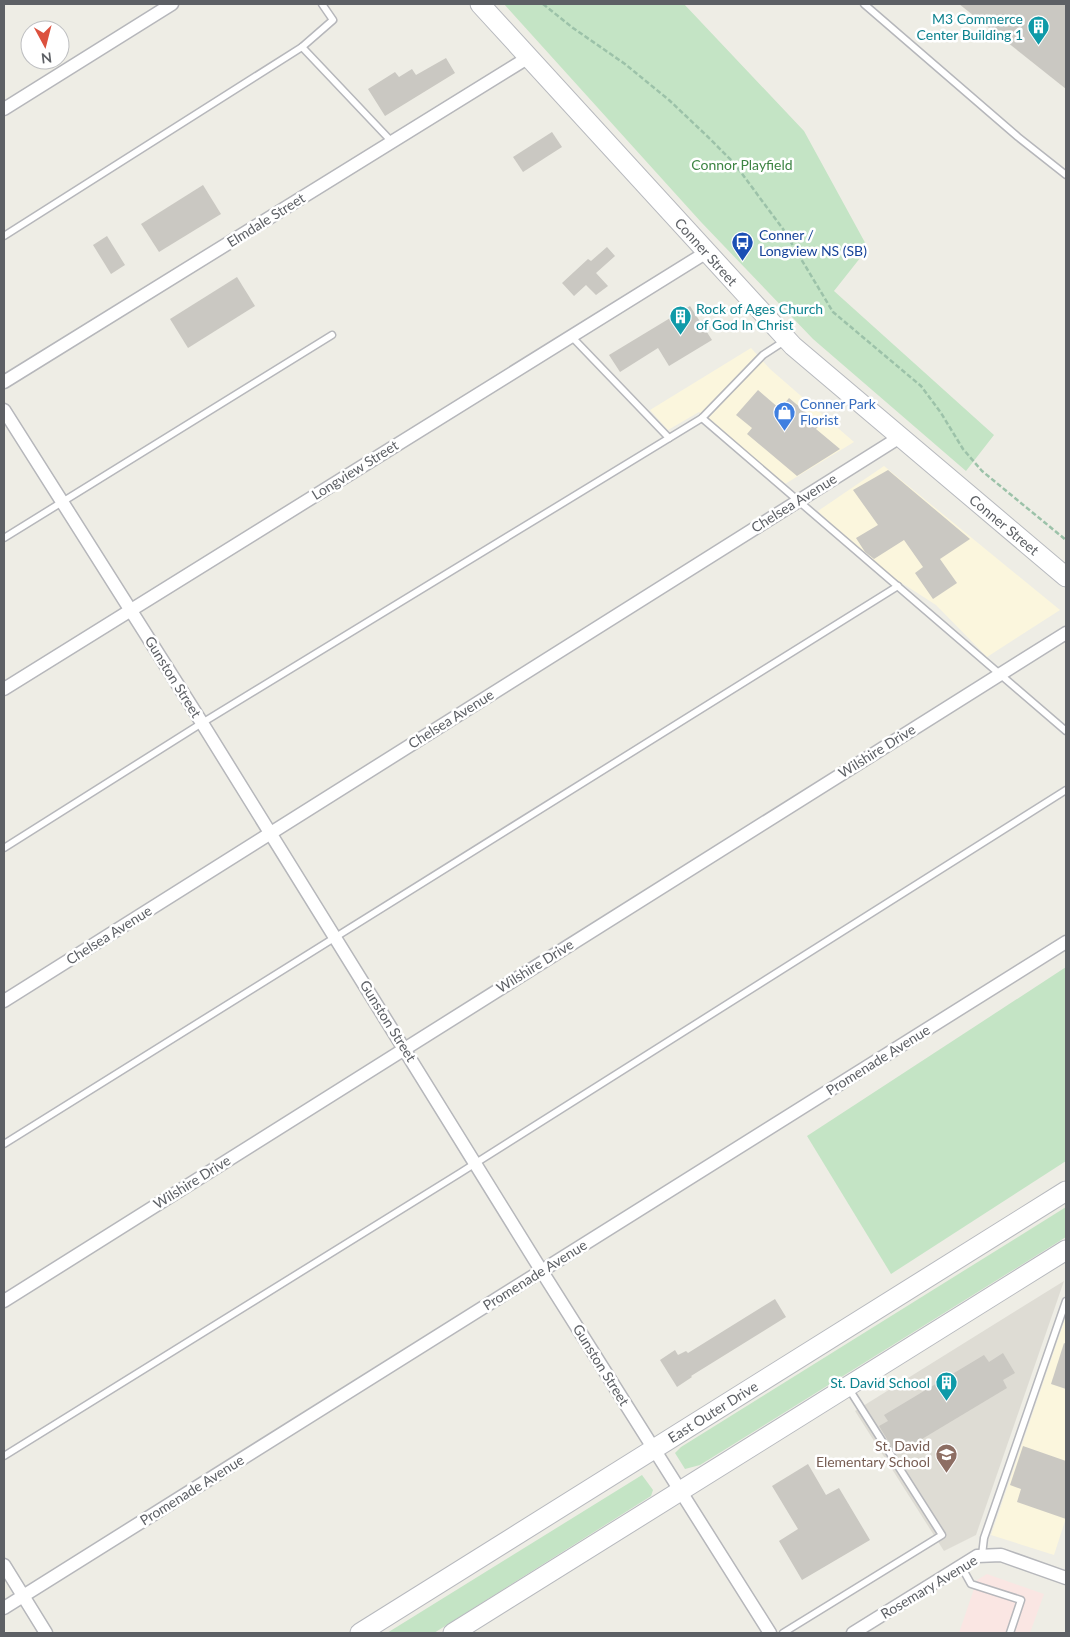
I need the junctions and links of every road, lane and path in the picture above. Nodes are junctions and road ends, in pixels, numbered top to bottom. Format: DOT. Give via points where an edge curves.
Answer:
graph roads {
  1 [pos="172,4"];
  2 [pos="322,4"];
  3 [pos="480,4"];
  4 [pos="543,4"];
  5 [pos="864,4"];
  6 [pos="302,47"];
  7 [pos="528,57"];
  8 [pos="4,109"];
  9 [pos="392,142"];
  10 [pos="1066,175"];
  11 [pos="4,236"];
  12 [pos="706,252"];
  13 [pos="332,335"];
  14 [pos="570,336"];
  15 [pos="787,340"];
  16 [pos="4,382"];
  17 [pos="4,410"];
  18 [pos="702,418"];
  19 [pos="900,437"];
  20 [pos="669,438"];
  21 [pos="798,500"];
  22 [pos="62,503"];
  23 [pos="4,538"];
  24 [pos="1066,540"];
  25 [pos="1066,577"];
  26 [pos="898,586"];
  27 [pos="131,610"];
  28 [pos="1066,633"];
  29 [pos="1000,674"];
  30 [pos="4,689"];
  31 [pos="202,723"];
  32 [pos="1066,730"];
  33 [pos="1066,790"];
  34 [pos="270,833"];
  35 [pos="4,848"];
  36 [pos="335,936"];
  37 [pos="1066,942"];
  38 [pos="4,1001"];
  39 [pos="405,1048"];
  40 [pos="4,1144"];
  41 [pos="475,1163"];
  42 [pos="1066,1191"];
  43 [pos="1066,1250"];
  44 [pos="541,1270"];
  45 [pos="4,1301"];
  46 [pos="1066,1301"];
  47 [pos="847,1386"];
  48 [pos="655,1449"];
  49 [pos="4,1456"];
  50 [pos="681,1489"];
  51 [pos="982,1555"];
  52 [pos="4,1565"];
  53 [pos="961,1566"];
  54 [pos="1066,1578"];
  55 [pos="23,1596"];
  56 [pos="4,1608"];
  57 [pos="46,1633"];
  58 [pos="360,1633"];
  59 [pos="453,1633"];
  60 [pos="770,1633"];
  61 [pos="783,1633"];
  62 [pos="853,1633"];
  63 [pos="1010,1633"];
  1 -- 8 [label="street"];
  2 -- 6 [label="lane" via="333,20"];
  3 -- 7 [label="street, Conner Street"];
  4 -- 24 [label="path" via="669,100 734,163 783,229 833,312 921,386 963,449 982,471"];
  5 -- 10 [label="lane"];
  6 -- 9 [label="lane"];
  6 -- 11 [label="lane"];
  7 -- 9 [label="street, Elmdale Street"];
  7 -- 12 [label="street, Conner Street"];
  9 -- 16 [label="street, Elmdale Street"];
  12 -- 14 [label="street, Longview Street"];
  12 -- 15 [label="street, Conner Street"];
  13 -- 22 [label="lane"];
  14 -- 20 [label="lane"];
  14 -- 27 [label="street, Longview Street"];
  15 -- 18 [label="lane" via="762,355"];
  15 -- 19 [label="street, Conner Street"];
  17 -- 22 [label="street, Gunston Street"];
  18 -- 20 [label="lane"];
  18 -- 21 [label="lane"];
  19 -- 21 [label="street, Chelsea Avenue"];
  19 -- 25 [label="street, Conner Street"];
  20 -- 31 [label="lane"];
  21 -- 26 [label="lane"];
  21 -- 34 [label="street, Chelsea Avenue"];
  22 -- 23 [label="lane"];
  22 -- 27 [label="street, Gunston Street"];
  26 -- 29 [label="lane"];
  26 -- 36 [label="lane"];
  27 -- 30 [label="street, Longview Street"];
  27 -- 31 [label="street, Gunston Street"];
  28 -- 29 [label="street, Wilshire Drive"];
  29 -- 32 [label="lane"];
  29 -- 39 [label="street, Wilshire Drive"];
  31 -- 34 [label="street, Gunston Street"];
  31 -- 35 [label="lane"];
  33 -- 41 [label="lane"];
  34 -- 36 [label="street, Gunston Street"];
  34 -- 38 [label="street, Chelsea Avenue"];
  36 -- 39 [label="street, Gunston Street"];
  36 -- 40 [label="lane"];
  37 -- 44 [label="street, Promenade Avenue"];
  39 -- 41 [label="street, Gunston Street"];
  39 -- 45 [label="street, Wilshire Drive"];
  41 -- 44 [label="street, Gunston Street"];
  41 -- 49 [label="lane"];
  42 -- 48 [label="street, East Outer Drive"];
  43 -- 47 [label="street"];
  44 -- 48 [label="street, Gunston Street"];
  44 -- 55 [label="street, Promenade Avenue"];
  46 -- 51 [label="lane" via="984,1538"];
  47 -- 50 [label="street"];
  47 -- 61 [label="lane" via="942,1535"];
  48 -- 50 [label="street, Gunston Street"];
  48 -- 58 [label="street, East Outer Drive"];
  50 -- 59 [label="street"];
  50 -- 60 [label="street, Gunston Street"];
  51 -- 53 [label="street, Rosemary Avenue"];
  51 -- 54 [label="street, Rosemary Avenue" via="1001,1555"];
  52 -- 55 [label="street"];
  53 -- 62 [label="street, Rosemary Avenue"];
  53 -- 63 [label="lane" via="971,1584 1021,1600"];
  55 -- 56 [label="street, Promenade Avenue"];
  55 -- 57 [label="street"];
}
